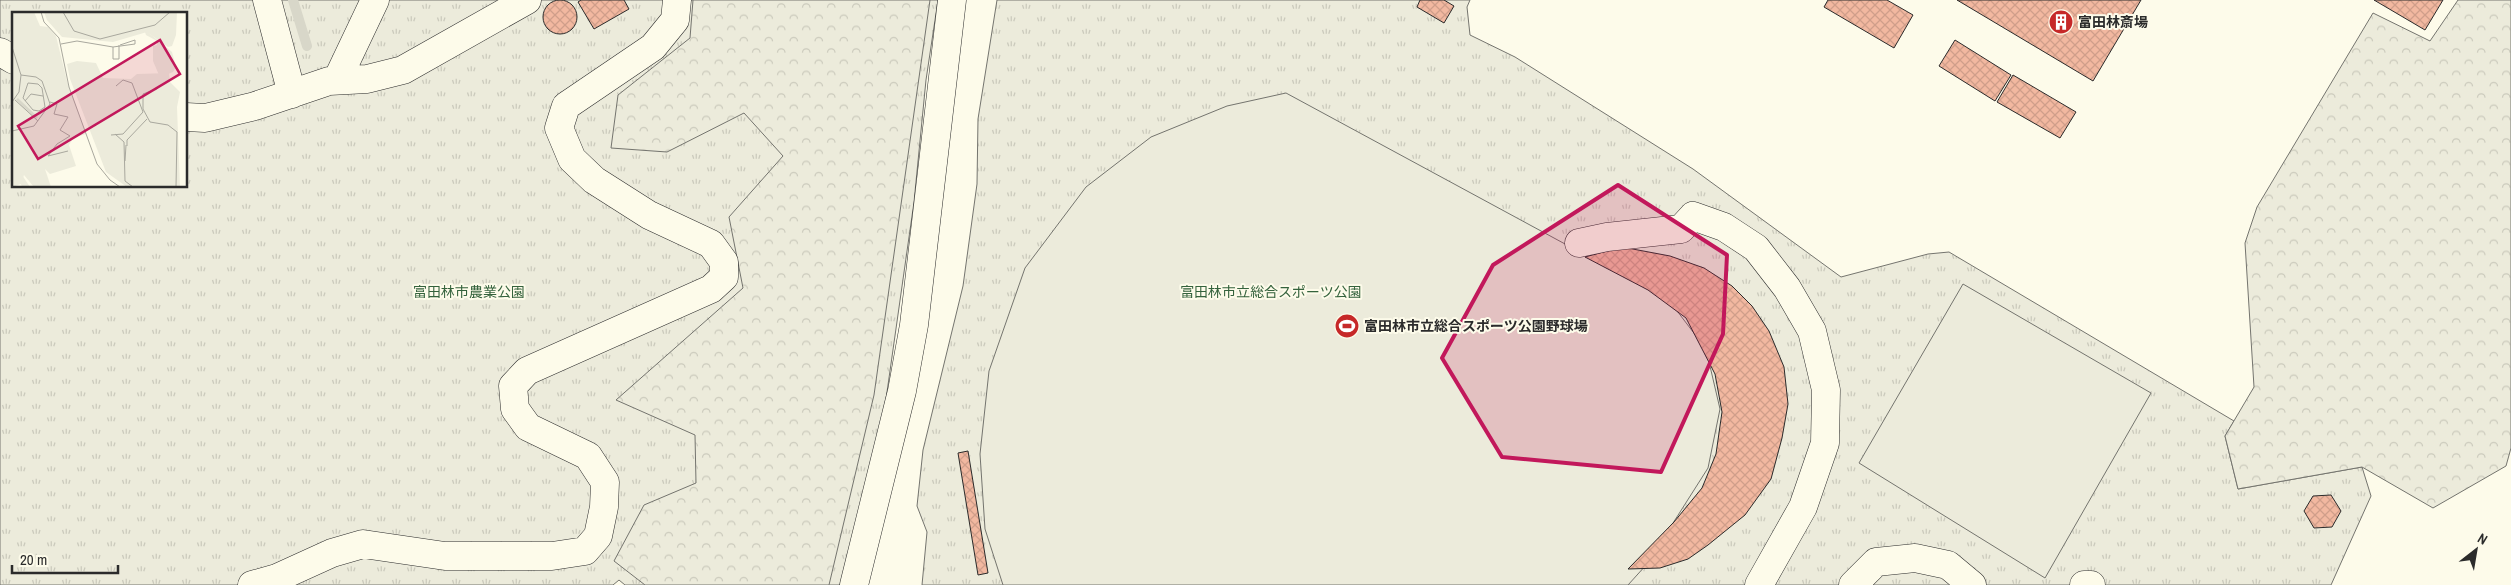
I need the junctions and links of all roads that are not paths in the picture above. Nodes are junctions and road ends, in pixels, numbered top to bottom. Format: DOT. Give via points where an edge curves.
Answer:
graph roads {
  1 [pos="266,0"];
  2 [pos="375,0"];
  3 [pos="527,0"];
  4 [pos="677,0"];
  5 [pos="952,0"];
  6 [pos="0,52"];
  7 [pos="12,59"];
  8 [pos="337,80"];
  9 [pos="292,94"];
  10 [pos="188,117"];
  11 [pos="1580,243"];
  12 [pos="252,585"];
  13 [pos="854,585"];
  14 [pos="1759,585"];
  15 [pos="1853,585"];
  16 [pos="1972,585"];
  17 [pos="2084,585"];
  18 [pos="2091,585"];
  1 -- 9 [label="street"];
  2 -- 8 [label="street"];
  3 -- 8 [label="street" via="403,70 367,79"];
  4 -- 12 [label="street" via="675,20 653,47 566,106 559,128 572,160 594,180 649,215 711,244 724,262 724,277 711,289 527,371 513,386 515,409 528,427 588,456 605,482 598,536 585,551 552,556 445,556 363,544"];
  5 -- 13 [label="street" via="914,325 902,391"];
  6 -- 7 [label="street"];
  8 -- 9 [label="street"];
  9 -- 10 [label="street" via="205,118"];
  11 -- 14 [label="street" via="1681,229 1693,216 1724,227 1756,248 1787,288 1812,331 1826,390 1825,443 1803,507"];
  15 -- 16 [label="street" via="1876,562 1915,558 1948,565"];
  17 -- 18 [label="street"];
}
